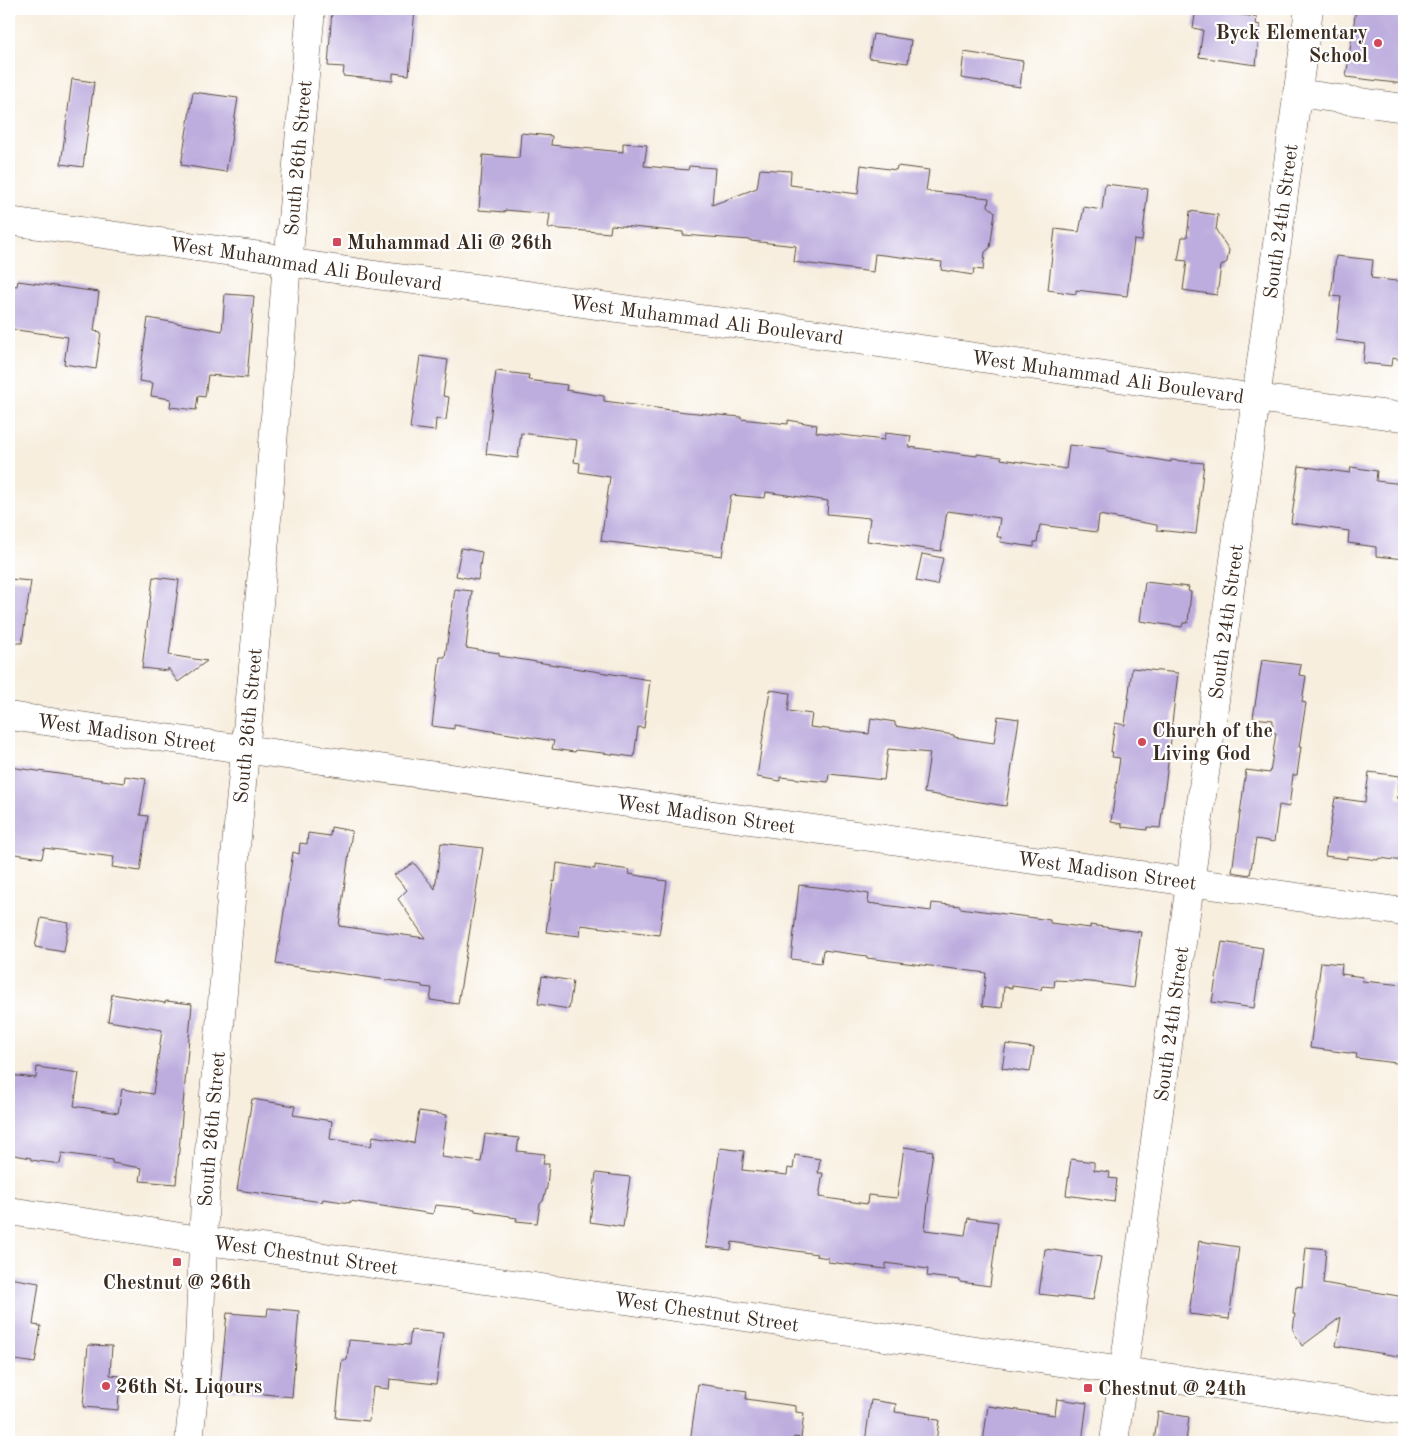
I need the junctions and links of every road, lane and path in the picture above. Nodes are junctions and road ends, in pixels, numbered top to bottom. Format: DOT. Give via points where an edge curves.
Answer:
graph roads {
  1 [pos="311,9"];
  2 [pos="1309,9"];
  3 [pos="1297,93"];
  4 [pos="1404,108"];
  5 [pos="9,221"];
  6 [pos="287,262"];
  7 [pos="1256,398"];
  8 [pos="1404,417"];
  9 [pos="9,716"];
  10 [pos="245,749"];
  11 [pos="1190,882"];
  12 [pos="1404,912"];
  13 [pos="9,1212"];
  14 [pos="204,1241"];
  15 [pos="1123,1370"];
  16 [pos="1404,1411"];
  17 [pos="189,1442"];
  18 [pos="1114,1442"];
  1 -- 6 [label="street, South 26th Street"];
  2 -- 3 [label="street, South 24th Street"];
  3 -- 4 [label="street"];
  3 -- 7 [label="street, South 24th Street"];
  5 -- 6 [label="street, West Muhammad Ali Boulevard"];
  6 -- 7 [label="street, West Muhammad Ali Boulevard"];
  6 -- 10 [label="street, South 26th Street"];
  7 -- 8 [label="street, West Muhammad Ali Boulevard"];
  7 -- 11 [label="street, South 24th Street"];
  9 -- 10 [label="street, West Madison Street"];
  10 -- 11 [label="street, West Madison Street"];
  10 -- 14 [label="street, South 26th Street" via="205,1197"];
  11 -- 12 [label="street, West Madison Street"];
  11 -- 15 [label="street, South 24th Street"];
  13 -- 14 [label="street, West Chestnut Street"];
  14 -- 15 [label="street, West Chestnut Street"];
  14 -- 17 [label="street, South 26th Street" via="199,1342"];
  15 -- 16 [label="street, West Chestnut Street"];
  15 -- 18 [label="street, South 24th Street"];
}
